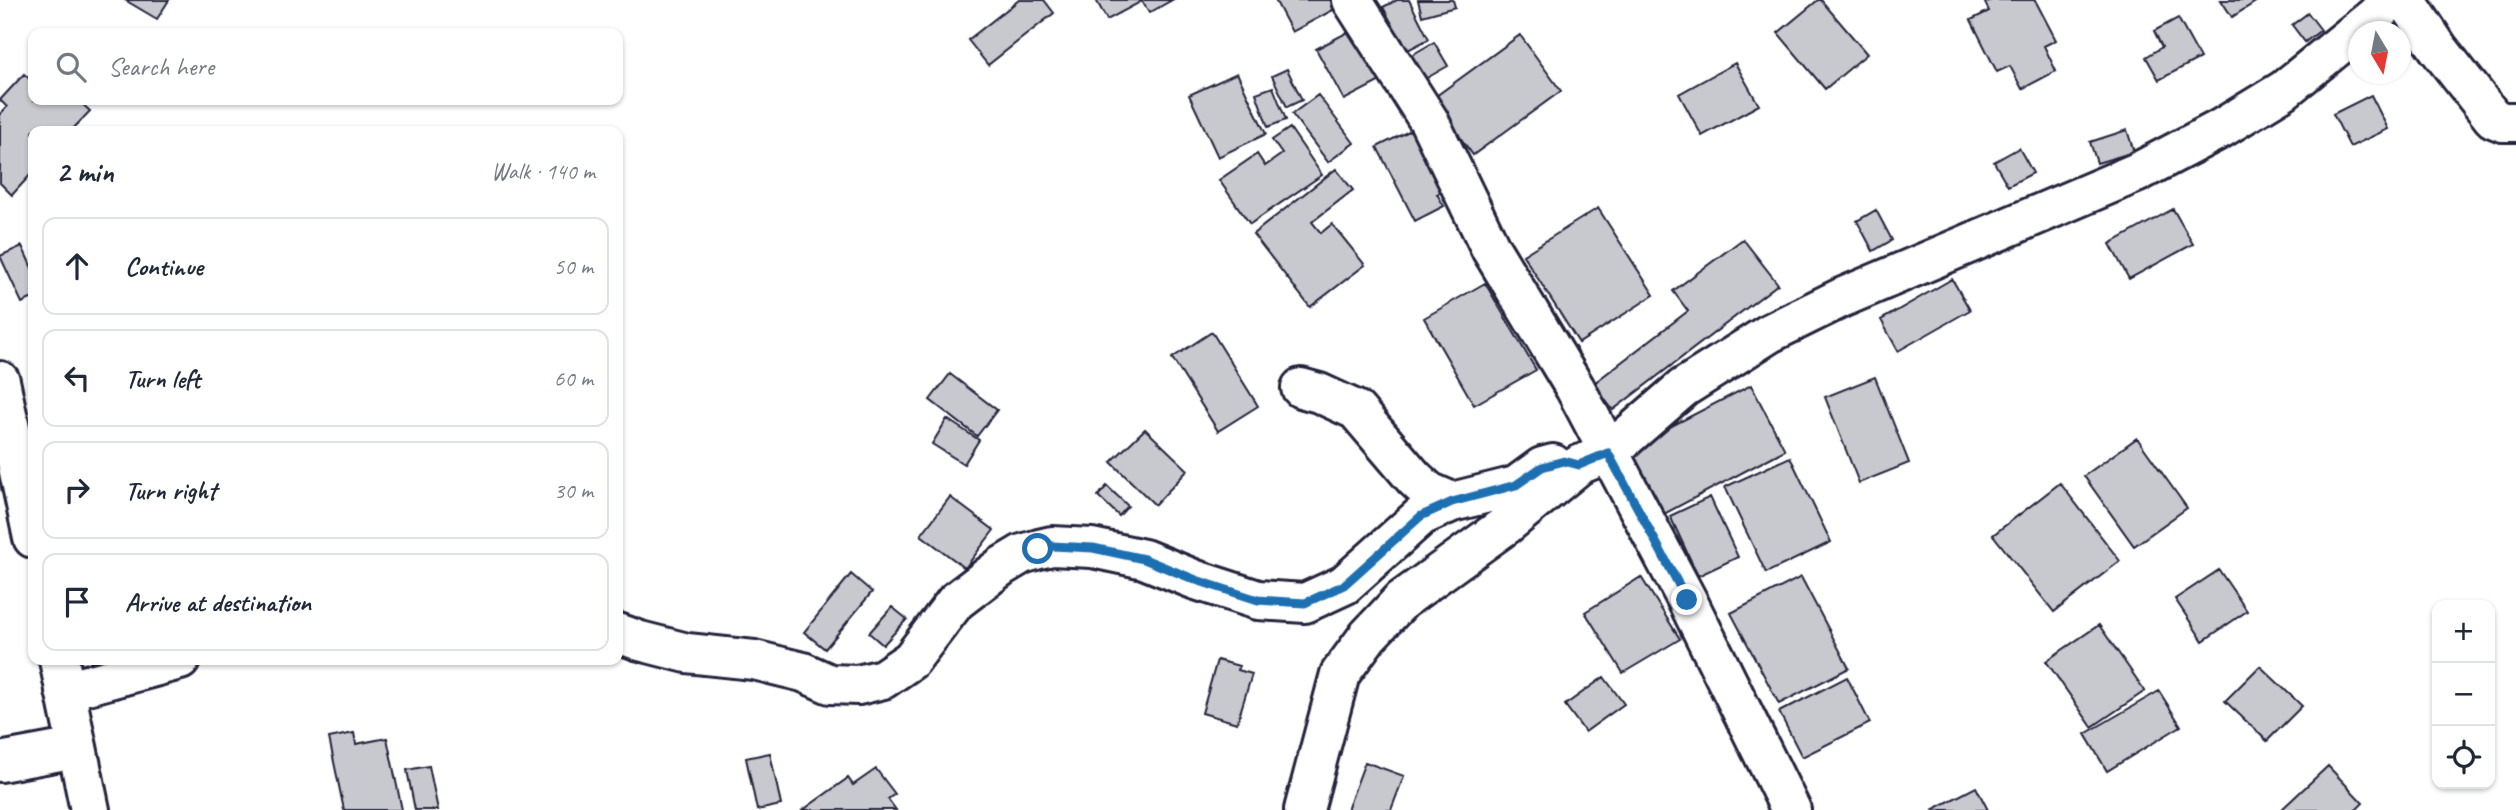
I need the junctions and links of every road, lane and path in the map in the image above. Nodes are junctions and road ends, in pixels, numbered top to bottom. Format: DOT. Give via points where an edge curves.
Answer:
graph roads {
  1 [pos="1352,0"];
  2 [pos="2390,0"];
  3 [pos="2406,0"];
  4 [pos="2516,122"];
  5 [pos="0,381"];
  6 [pos="1301,388"];
  7 [pos="1594,459"];
  8 [pos="1452,502"];
  9 [pos="28,514"];
  10 [pos="623,635"];
  11 [pos="141,665"];
  12 [pos="62,675"];
  13 [pos="76,748"];
  14 [pos="0,762"];
  15 [pos="90,810"];
  16 [pos="1304,810"];
  17 [pos="1791,810"];
  1 -- 7 [label="street" via="1429,121 1491,248 1575,388"];
  2 -- 7 [label="street" via="2284,90 2220,129 2138,172 1841,298 1770,333 1683,388"];
  3 -- 4 [label="street" via="2493,118"];
  5 -- 9 [label="street"];
  6 -- 8 [label="street" via="1356,411 1413,478 1429,492"];
  7 -- 8 [label="street" via="1542,467 1516,485"];
  7 -- 16 [label="street" via="1402,600 1368,636 1340,674"];
  7 -- 17 [label="street" via="1687,600"];
  8 -- 10 [label="street" via="1421,516 1344,585 1305,603 1258,600 1144,559 1093,548 1038,549 1002,566 956,601 911,660 883,679 858,685 830,684 754,660 687,653"];
  11 -- 12 [label="street"];
  12 -- 13 [label="street"];
  13 -- 14 [label="street"];
  13 -- 15 [label="street"];
}
